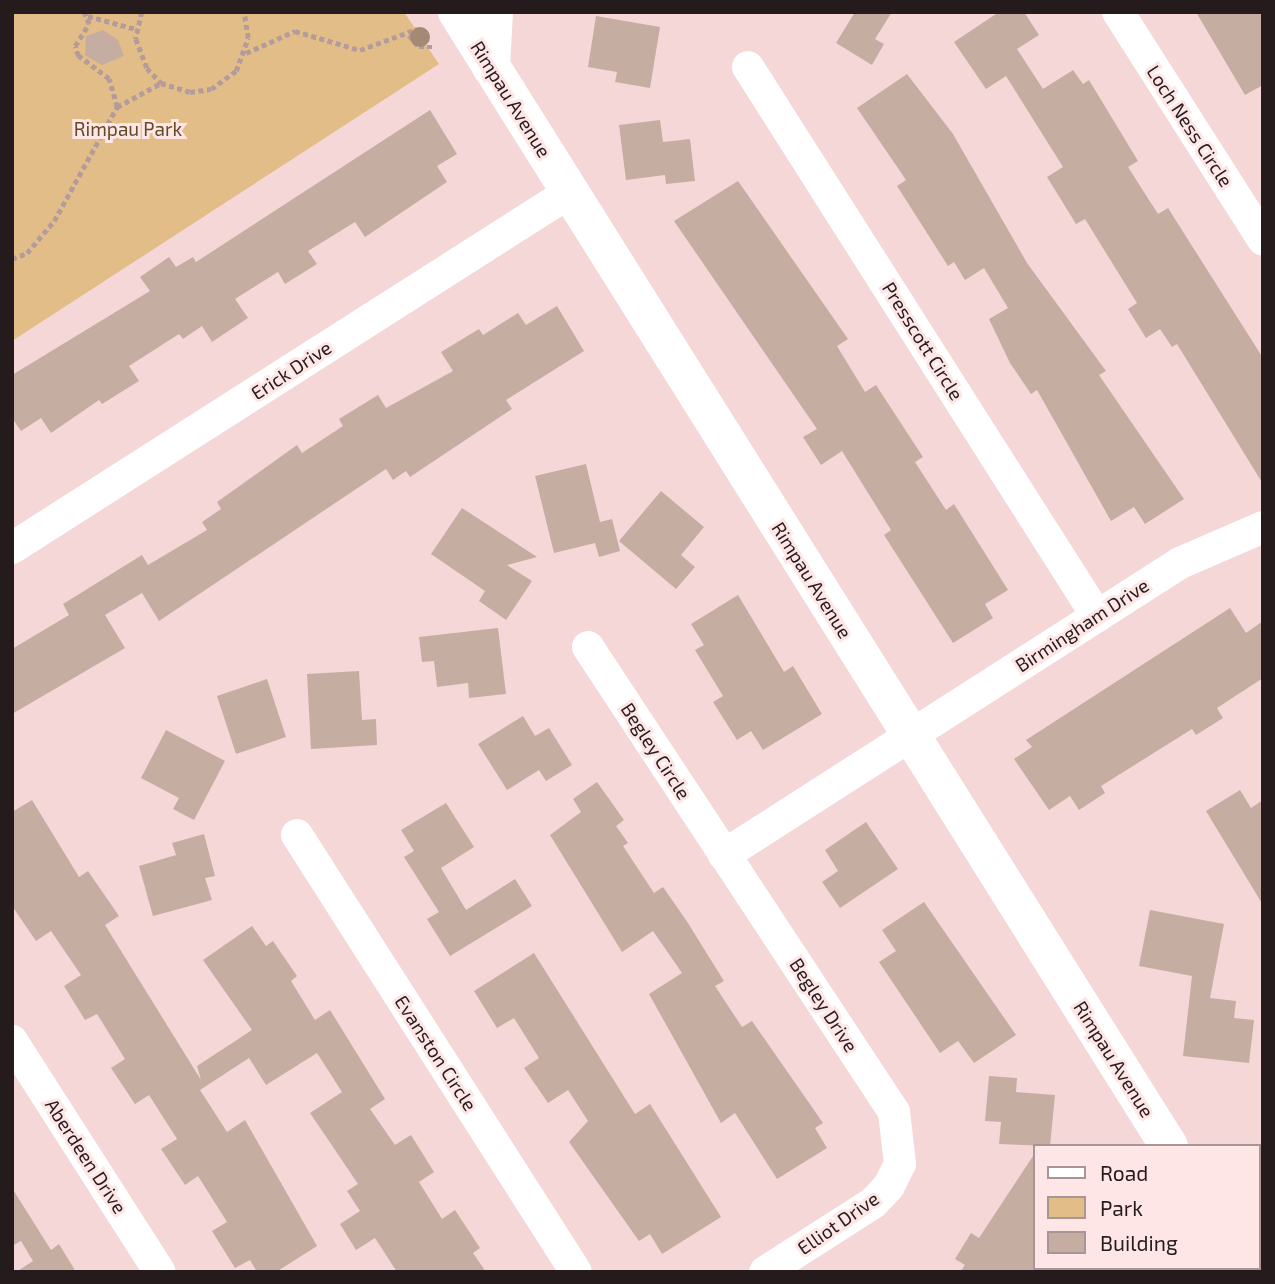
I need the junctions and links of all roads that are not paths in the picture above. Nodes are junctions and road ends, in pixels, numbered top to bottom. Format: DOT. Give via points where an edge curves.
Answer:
graph roads {
  1 [pos="457,12"];
  2 [pos="494,12"];
  3 [pos="1118,12"];
  4 [pos="748,66"];
  5 [pos="491,67"];
  6 [pos="570,192"];
  7 [pos="1263,240"];
  8 [pos="1263,527"];
  9 [pos="12,548"];
  10 [pos="1097,616"];
  11 [pos="588,647"];
  12 [pos="909,736"];
  13 [pos="297,835"];
  14 [pos="724,855"];
  15 [pos="12,1041"];
  16 [pos="1168,1144"];
  17 [pos="901,1164"];
  18 [pos="160,1272"];
  19 [pos="576,1272"];
  20 [pos="765,1272"];
  1 -- 5 [label="main road, Rimpau Avenue"];
  2 -- 5 [label="main road"];
  3 -- 7 [label="street, Loch Ness Circle"];
  4 -- 10 [label="street, Presscott Circle"];
  5 -- 6 [label="main road, Rimpau Avenue"];
  6 -- 9 [label="street, Erick Drive"];
  6 -- 12 [label="main road, Rimpau Avenue"];
  8 -- 10 [label="street, Birmingham Drive" via="1180,563"];
  10 -- 12 [label="street, Birmingham Drive"];
  11 -- 14 [label="street, Begley Circle"];
  12 -- 14 [label="street, Birmingham Drive"];
  12 -- 16 [label="main road, Rimpau Avenue"];
  13 -- 19 [label="street, Evanston Circle"];
  14 -- 17 [label="street, Begley Drive" via="894,1112"];
  15 -- 18 [label="street, Aberdeen Drive"];
  17 -- 20 [label="street, Elliot Drive" via="873,1203"];
}
